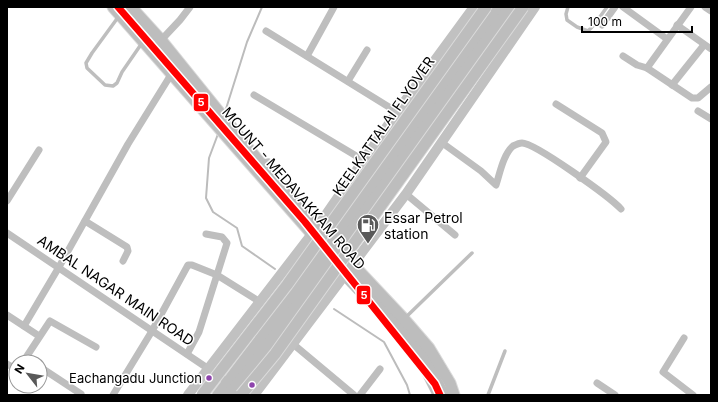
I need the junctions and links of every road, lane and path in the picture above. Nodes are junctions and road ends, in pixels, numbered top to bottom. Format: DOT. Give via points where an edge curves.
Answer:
graph roads {
  1 [pos="131,7"];
  2 [pos="190,7"];
  3 [pos="334,7"];
  4 [pos="474,7"];
  5 [pos="486,7"];
  6 [pos="500,7"];
  7 [pos="510,7"];
  8 [pos="523,7"];
  9 [pos="535,7"];
  10 [pos="568,7"];
  11 [pos="607,7"];
  12 [pos="615,7"];
  13 [pos="623,7"];
  14 [pos="705,7"];
  15 [pos="689,8"];
  16 [pos="116,11"];
  17 [pos="711,11"];
  18 [pos="602,25"];
  19 [pos="677,26"];
  20 [pos="266,31"];
  21 [pos="667,39"];
  22 [pos="161,40"];
  23 [pos="142,42"];
  24 [pos="704,45"];
  25 [pos="711,49"];
  26 [pos="367,50"];
  27 [pos="150,52"];
  28 [pos="307,56"];
  29 [pos="622,56"];
  30 [pos="647,68"];
  31 [pos="172,73"];
  32 [pos="348,81"];
  33 [pos="672,85"];
  34 [pos="711,87"];
  35 [pos="254,95"];
  36 [pos="556,104"];
  37 [pos="210,109"];
  38 [pos="698,111"];
  39 [pos="397,112"];
  40 [pos="711,119"];
  41 [pos="236,139"];
  42 [pos="441,142"];
  43 [pos="39,150"];
  44 [pos="363,160"];
  45 [pos="580,178"];
  46 [pos="406,194"];
  47 [pos="7,201"];
  48 [pos="621,209"];
  49 [pos="85,221"];
  50 [pos="315,230"];
  51 [pos="7,233"];
  52 [pos="206,234"];
  53 [pos="455,235"];
  54 [pos="332,249"];
  55 [pos="472,253"];
  56 [pos="123,261"];
  57 [pos="60,267"];
  58 [pos="348,272"];
  59 [pos="217,275"];
  60 [pos="260,302"];
  61 [pos="7,315"];
  62 [pos="404,319"];
  63 [pos="24,326"];
  64 [pos="152,331"];
  65 [pos="39,336"];
  66 [pos="684,338"];
  67 [pos="293,344"];
  68 [pos="96,348"];
  69 [pos="505,351"];
  70 [pos="30,354"];
  71 [pos="187,354"];
  72 [pos="210,368"];
  73 [pos="380,369"];
  74 [pos="48,373"];
  75 [pos="228,382"];
  76 [pos="597,383"];
  77 [pos="81,394"];
  78 [pos="113,395"];
  79 [pos="188,395"];
  80 [pos="202,395"];
  81 [pos="218,395"];
  82 [pos="228,395"];
  83 [pos="241,395"];
  84 [pos="254,395"];
  85 [pos="354,395"];
  86 [pos="360,395"];
  87 [pos="434,395"];
  88 [pos="444,395"];
  89 [pos="454,395"];
  90 [pos="488,395"];
  91 [pos="615,395"];
  92 [pos="693,395"];
  1 -- 22 [label="main road, MOUNT - MEDAVAKKAM ROAD"];
  2 -- 22 [label="street"];
  3 -- 28 [label="street"];
  4 -- 39 [label="street"];
  5 -- 80 [label="main road, KEELKATTALAI FLYOVER, bridge" via="287,285"];
  6 -- 54 [label="main road"];
  7 -- 54 [label="main road"];
  8 -- 83 [label="main road, bridge" via="275,354"];
  9 -- 42 [label="street"];
  10 -- 11 [label="lane" via="567,20 588,31"];
  12 -- 18 [label="street"];
  13 -- 21 [label="street"];
  14 -- 17 [label="street"];
  15 -- 19 [label="street"];
  16 -- 23 [label="main road, MOUNT - MEDAVAKKAM ROAD"];
  16 -- 23 [label="lane" via="86,64 87,68 105,85 112,86 117,83"];
  19 -- 21 [label="street"];
  19 -- 24 [label="street"];
  20 -- 28 [label="street"];
  21 -- 30 [label="street"];
  22 -- 27 [label="street"];
  22 -- 37 [label="main road, MOUNT - MEDAVAKKAM ROAD"];
  23 -- 27 [label="main road, MOUNT - MEDAVAKKAM ROAD"];
  24 -- 25 [label="street"];
  24 -- 33 [label="street"];
  26 -- 32 [label="street"];
  27 -- 31 [label="main road, MOUNT - MEDAVAKKAM ROAD"];
  28 -- 32 [label="street"];
  29 -- 30 [label="street"];
  30 -- 33 [label="street"];
  31 -- 37 [label="main road, MOUNT - MEDAVAKKAM ROAD"];
  31 -- 49 [label="street"];
  32 -- 39 [label="street"];
  33 -- 34 [label="street" via="696,99"];
  35 -- 44 [label="street"];
  36 -- 45 [label="street" via="602,134 606,142"];
  37 -- 41 [label="main road, MOUNT - MEDAVAKKAM ROAD"];
  38 -- 40 [label="street"];
  39 -- 44 [label="street"];
  41 -- 50 [label="main road, MOUNT - MEDAVAKKAM ROAD"];
  41 -- 50 [label="main road" via="260,161"];
  42 -- 45 [label="street" via="496,185 506,156 514,146 522,143 537,149"];
  42 -- 46 [label="street"];
  43 -- 47 [label="street"];
  44 -- 50 [label="street"];
  45 -- 48 [label="street"];
  46 -- 53 [label="street"];
  46 -- 58 [label="street"];
  49 -- 56 [label="street" via="127,247 128,251"];
  49 -- 57 [label="street"];
  50 -- 54 [label="main road"];
  50 -- 60 [label="street"];
  51 -- 57 [label="street, AMBAL NAGAR MAIN ROAD"];
  52 -- 59 [label="street" via="222,237 227,243"];
  54 -- 58 [label="main road"];
  54 -- 75 [label="main road"];
  54 -- 82 [label="main road" via="246,374"];
  55 -- 62 [label="lane"];
  57 -- 63 [label="street"];
  57 -- 64 [label="street, AMBAL NAGAR MAIN ROAD"];
  58 -- 62 [label="main road"];
  58 -- 67 [label="street"];
  58 -- 87 [label="lane" via="380,318 419,365"];
  58 -- 88 [label="main road, MOUNT - MEDAVAKKAM ROAD" via="422,354"];
  59 -- 60 [label="street"];
  59 -- 64 [label="street" via="188,265"];
  59 -- 71 [label="street" via="199,332"];
  60 -- 72 [label="street"];
  61 -- 63 [label="street"];
  62 -- 89 [label="main road" via="429,348 450,383"];
  63 -- 65 [label="street"];
  64 -- 71 [label="street, AMBAL NAGAR MAIN ROAD"];
  64 -- 78 [label="street"];
  65 -- 68 [label="street" via="48,323 53,321"];
  65 -- 70 [label="street"];
  66 -- 92 [label="street" via="663,372"];
  67 -- 84 [label="street"];
  67 -- 85 [label="street"];
  69 -- 90 [label="lane"];
  71 -- 72 [label="street, AMBAL NAGAR MAIN ROAD"];
  72 -- 75 [label="street, AMBAL NAGAR MAIN ROAD"];
  72 -- 79 [label="street"];
  73 -- 86 [label="street"];
  74 -- 77 [label="street"];
  75 -- 81 [label="main road"];
  76 -- 91 [label="street"];
}
